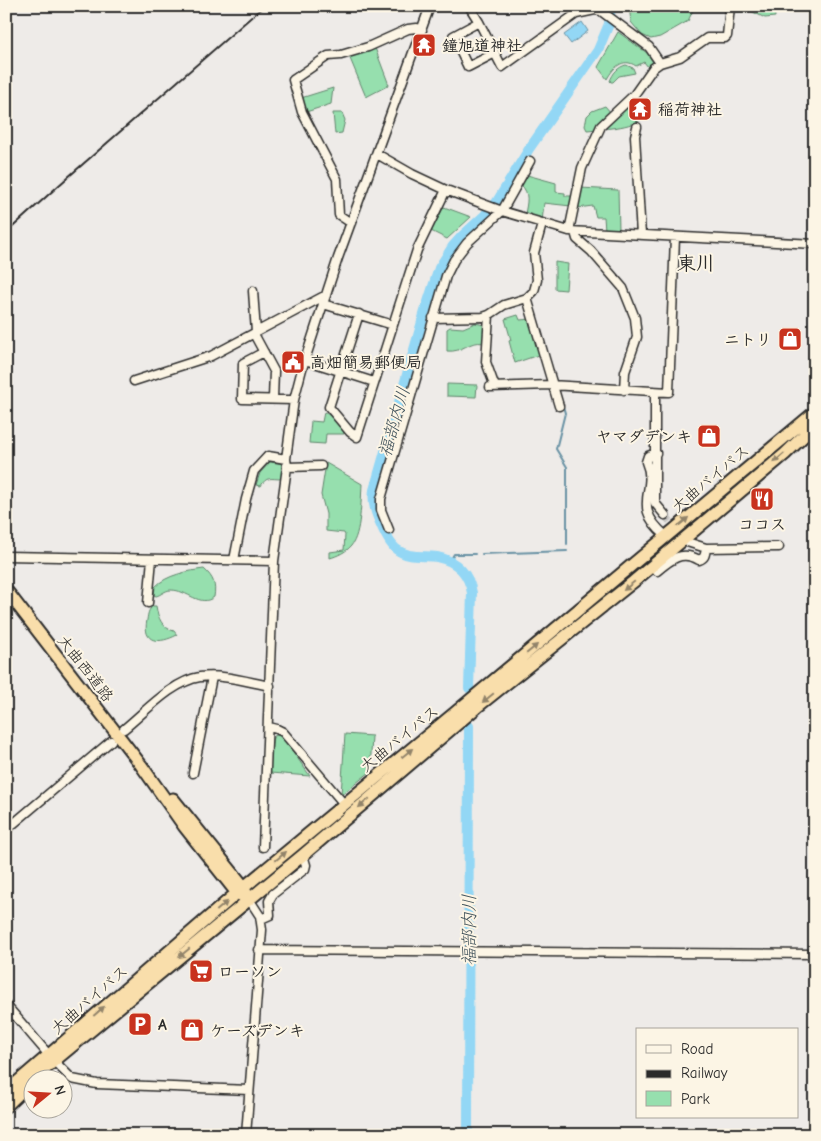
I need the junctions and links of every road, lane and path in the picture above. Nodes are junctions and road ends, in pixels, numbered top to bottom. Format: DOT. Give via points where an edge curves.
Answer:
graph roads {
  1 [pos="430,6"];
  2 [pos="469,6"];
  3 [pos="730,6"];
  4 [pos="479,22"];
  5 [pos="422,30"];
  6 [pos="495,53"];
  7 [pos="660,64"];
  8 [pos="636,127"];
  9 [pos="377,154"];
  10 [pos="530,161"];
  11 [pos="446,190"];
  12 [pos="501,209"];
  13 [pos="351,223"];
  14 [pos="542,224"];
  15 [pos="572,231"];
  16 [pos="641,235"];
  17 [pos="675,237"];
  18 [pos="815,244"];
  19 [pos="253,291"];
  20 [pos="326,295"];
  21 [pos="527,298"];
  22 [pos="323,304"];
  23 [pos="359,314"];
  24 [pos="490,315"];
  25 [pos="433,318"];
  26 [pos="393,325"];
  27 [pos="255,333"];
  28 [pos="264,352"];
  29 [pos="305,360"];
  30 [pos="341,371"];
  31 [pos="134,381"];
  32 [pos="374,382"];
  33 [pos="553,385"];
  34 [pos="624,390"];
  35 [pos="655,392"];
  36 [pos="274,399"];
  37 [pos="294,400"];
  38 [pos="559,406"];
  39 [pos="815,412"];
  40 [pos="815,425"];
  41 [pos="656,453"];
  42 [pos="287,463"];
  43 [pos="321,466"];
  44 [pos="665,515"];
  45 [pos="388,530"];
  46 [pos="666,536"];
  47 [pos="687,542"];
  48 [pos="779,547"];
  49 [pos="706,548"];
  50 [pos="6,556"];
  51 [pos="152,559"];
  52 [pos="234,560"];
  53 [pos="274,561"];
  54 [pos="656,563"];
  55 [pos="6,590"];
  56 [pos="148,603"];
  57 [pos="212,677"];
  58 [pos="270,686"];
  59 [pos="269,727"];
  60 [pos="124,729"];
  61 [pos="111,740"];
  62 [pos="193,773"];
  63 [pos="344,804"];
  64 [pos="6,830"];
  65 [pos="263,847"];
  66 [pos="303,855"];
  67 [pos="241,890"];
  68 [pos="249,899"];
  69 [pos="261,919"];
  70 [pos="259,950"];
  71 [pos="815,954"];
  72 [pos="6,1005"];
  73 [pos="51,1058"];
  74 [pos="44,1068"];
  75 [pos="249,1090"];
  76 [pos="22,1091"];
  77 [pos="6,1092"];
  78 [pos="6,1106"];
  79 [pos="246,1135"];
  1 -- 5 [label="street"];
  2 -- 4 [label="street"];
  3 -- 7 [label="street" via="725,38 707,38 680,57"];
  4 -- 6 [label="street"];
  4 -- 6 [label="street" via="454,36 468,66"];
  5 -- 9 [label="street"];
  5 -- 13 [label="street" via="408,30 368,47 328,56 292,80 302,112 336,179 339,215"];
  6 -- 7 [label="street" via="502,67 576,14 595,10 617,22 649,47"];
  7 -- 15 [label="street" via="597,132 582,168"];
  8 -- 16 [label="street"];
  9 -- 11 [label="street"];
  9 -- 13 [label="street"];
  10 -- 12 [label="street"];
  11 -- 12 [label="street"];
  11 -- 26 [label="street" via="417,250"];
  12 -- 14 [label="street"];
  12 -- 25 [label="street" via="454,260"];
  13 -- 20 [label="street"];
  14 -- 15 [label="street"];
  14 -- 21 [label="street" via="534,253 536,286"];
  15 -- 16 [label="street"];
  15 -- 34 [label="street" via="623,288 631,304 637,337 625,372"];
  16 -- 17 [label="street"];
  17 -- 18 [label="street"];
  17 -- 35 [label="street" via="669,392"];
  19 -- 27 [label="street"];
  20 -- 22 [label="street"];
  20 -- 27 [label="street"];
  21 -- 24 [label="street" via="504,305"];
  21 -- 33 [label="street"];
  22 -- 23 [label="street"];
  22 -- 29 [label="street"];
  23 -- 26 [label="street"];
  23 -- 30 [label="street"];
  24 -- 25 [label="street"];
  24 -- 33 [label="street" via="486,362 493,387"];
  25 -- 45 [label="street" via="381,499"];
  26 -- 32 [label="street"];
  27 -- 28 [label="street"];
  27 -- 31 [label="street" via="211,356"];
  28 -- 36 [label="street" via="274,371"];
  28 -- 36 [label="street" via="243,363 242,399"];
  29 -- 30 [label="street"];
  29 -- 37 [label="street"];
  30 -- 32 [label="street"];
  30 -- 32 [label="street" via="329,407 357,436"];
  33 -- 34 [label="street"];
  33 -- 38 [label="street"];
  34 -- 35 [label="street"];
  35 -- 41 [label="street"];
  36 -- 37 [label="street"];
  37 -- 42 [label="street"];
  46 -- 39 [label="highway, 大曲バイパス, one-way"];
  40 -- 54 [label="highway, 大曲バイパス, one-way"];
  41 -- 44 [label="street" via="655,502"];
  41 -- 46 [label="street" via="648,456 646,462 650,470 646,508 651,520"];
  42 -- 43 [label="street"];
  42 -- 52 [label="street" via="268,456 254,471"];
  42 -- 53 [label="street"];
  63 -- 46 [label="highway, 大曲バイパス, one-way"];
  47 -- 49 [label="street"];
  48 -- 49 [label="street"];
  49 -- 54 [label="street" via="703,559 676,556 657,571"];
  50 -- 51 [label="street"];
  51 -- 52 [label="street"];
  51 -- 56 [label="street"];
  52 -- 53 [label="street"];
  53 -- 58 [label="street"];
  54 -- 66 [label="highway, 大曲バイパス, one-way" via="477,707"];
  55 -- 67 [label="highway, 大曲西道路" via="141,765 201,832"];
  57 -- 58 [label="street"];
  57 -- 60 [label="street" via="188,680 174,688"];
  57 -- 62 [label="street"];
  58 -- 59 [label="street"];
  59 -- 63 [label="street" via="283,732"];
  59 -- 65 [label="street"];
  61 -- 64 [label="street"];
  67 -- 63 [label="highway, 大曲バイパス, one-way"];
  66 -- 68 [label="highway, 大曲バイパス"];
  66 -- 69 [label="street" via="305,869 273,894 270,915"];
  67 -- 68 [label="highway, 大曲西道路"];
  73 -- 67 [label="highway, 大曲バイパス, one-way"];
  68 -- 69 [label="street"];
  68 -- 73 [label="highway, 大曲バイパス, one-way"];
  69 -- 70 [label="street"];
  70 -- 71 [label="street"];
  70 -- 75 [label="street"];
  72 -- 73 [label="street"];
  73 -- 74 [label="highway, 大曲バイパス"];
  73 -- 75 [label="street" via="72,1079 97,1084"];
  73 -- 77 [label="highway, 大曲バイパス"];
  75 -- 79 [label="street"];
  76 -- 78 [label="highway"];
}
